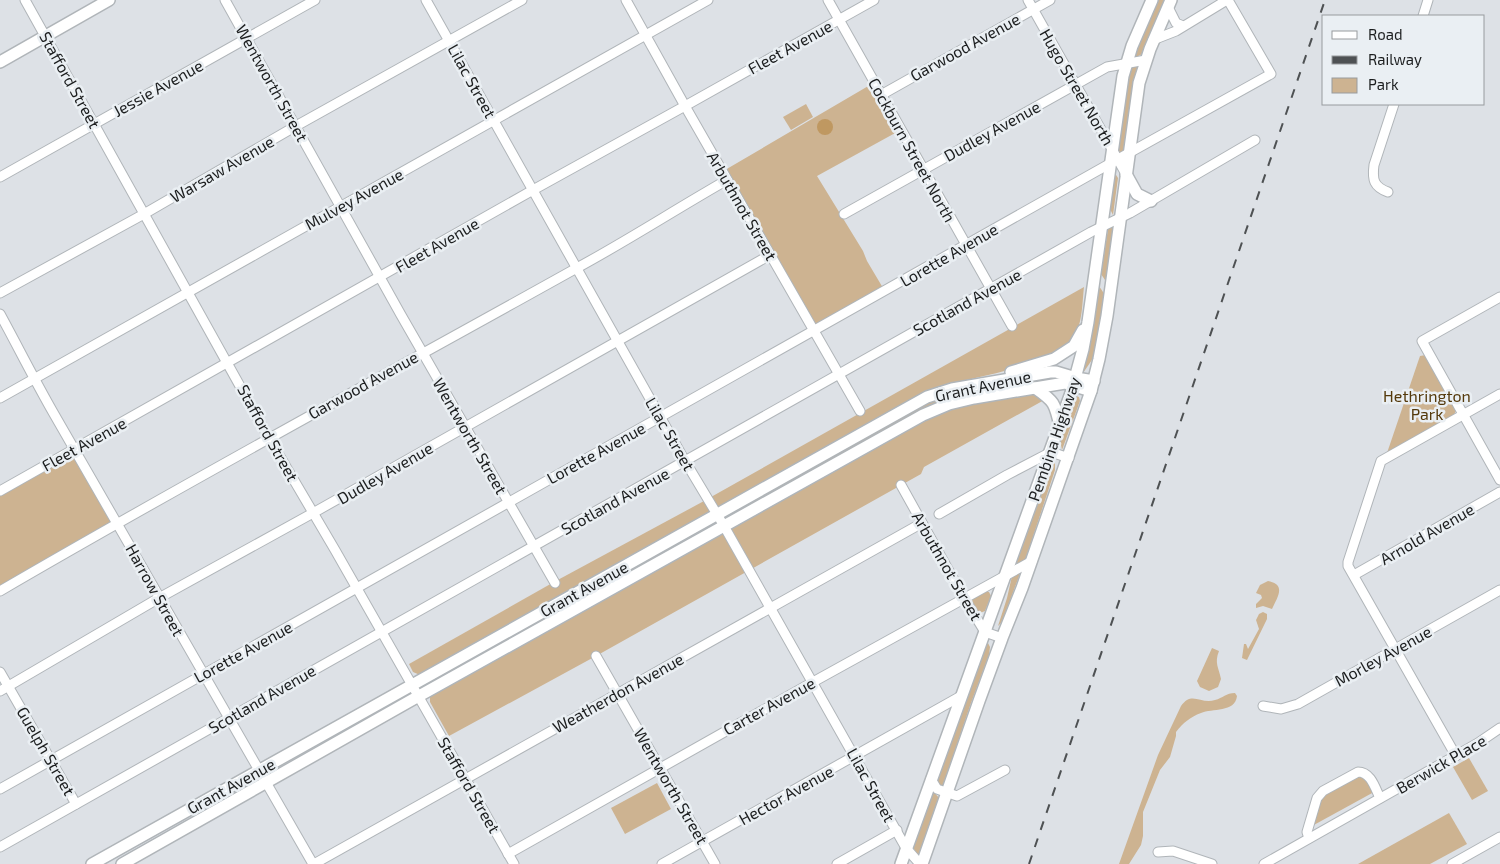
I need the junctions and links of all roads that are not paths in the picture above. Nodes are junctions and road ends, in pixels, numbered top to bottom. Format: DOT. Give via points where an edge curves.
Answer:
graph roads {
  1 [pos="25,0"];
  2 [pos="109,0"];
  3 [pos="226,0"];
  4 [pos="315,0"];
  5 [pos="426,0"];
  6 [pos="522,0"];
  7 [pos="626,0"];
  8 [pos="708,0"];
  9 [pos="828,0"];
  10 [pos="874,0"];
  11 [pos="1028,0"];
  12 [pos="1050,0"];
  13 [pos="1152,0"];
  14 [pos="1228,0"];
  15 [pos="1428,0"];
  16 [pos="1170,4"];
  17 [pos="1033,9"];
  18 [pos="1423,15"];
  19 [pos="839,20"];
  20 [pos="1183,26"];
  21 [pos="645,35"];
  22 [pos="46,36"];
  23 [pos="247,38"];
  24 [pos="1153,40"];
  25 [pos="450,41"];
  26 [pos="1146,60"];
  27 [pos="0,62"];
  28 [pos="1126,64"];
  29 [pos="1075,84"];
  30 [pos="881,95"];
  31 [pos="1394,105"];
  32 [pos="685,106"];
  33 [pos="494,120"];
  34 [pos="94,124"];
  35 [pos="296,126"];
  36 [pos="1255,140"];
  37 [pos="1112,148"];
  38 [pos="1129,154"];
  39 [pos="1114,162"];
  40 [pos="923,169"];
  41 [pos="1126,174"];
  42 [pos="0,177"];
  43 [pos="727,180"];
  44 [pos="533,190"];
  45 [pos="1388,192"];
  46 [pos="1150,201"];
  47 [pos="341,206"];
  48 [pos="144,214"];
  49 [pos="844,214"];
  50 [pos="1120,218"];
  51 [pos="1101,226"];
  52 [pos="966,245"];
  53 [pos="770,255"];
  54 [pos="1096,264"];
  55 [pos="577,268"];
  56 [pos="380,277"];
  57 [pos="990,288"];
  58 [pos="1110,291"];
  59 [pos="188,292"];
  60 [pos="0,293"];
  61 [pos="1500,296"];
  62 [pos="0,314"];
  63 [pos="1088,322"];
  64 [pos="1012,326"];
  65 [pos="813,332"];
  66 [pos="617,342"];
  67 [pos="423,352"];
  68 [pos="228,363"];
  69 [pos="839,375"];
  70 [pos="35,378"];
  71 [pos="1075,382"];
  72 [pos="985,383"];
  73 [pos="1093,386"];
  74 [pos="1034,388"];
  75 [pos="1500,394"];
  76 [pos="0,398"];
  77 [pos="860,412"];
  78 [pos="1463,414"];
  79 [pos="660,417"];
  80 [pos="1060,426"];
  81 [pos="465,427"];
  82 [pos="270,437"];
  83 [pos="75,448"];
  84 [pos="1051,452"];
  85 [pos="1068,458"];
  86 [pos="685,461"];
  87 [pos="1500,480"];
  88 [pos="901,485"];
  89 [pos="0,491"];
  90 [pos="1500,492"];
  91 [pos="508,502"];
  92 [pos="313,513"];
  93 [pos="939,514"];
  94 [pos="717,515"];
  95 [pos="117,522"];
  96 [pos="922,523"];
  97 [pos="724,526"];
  98 [pos="534,547"];
  99 [pos="1032,561"];
  100 [pos="1006,575"];
  101 [pos="1354,575"];
  102 [pos="555,583"];
  103 [pos="357,588"];
  104 [pos="1500,590"];
  105 [pos="0,591"];
  106 [pos="159,598"];
  107 [pos="964,598"];
  108 [pos="770,608"];
  109 [pos="382,632"];
  110 [pos="985,632"];
  111 [pos="1002,638"];
  112 [pos="1396,650"];
  113 [pos="596,656"];
  114 [pos="0,672"];
  115 [pos="203,674"];
  116 [pos="813,682"];
  117 [pos="412,685"];
  118 [pos="4,689"];
  119 [pos="618,693"];
  120 [pos="418,696"];
  121 [pos="961,696"];
  122 [pos="1263,706"];
  123 [pos="228,718"];
  124 [pos="1500,728"];
  125 [pos="854,756"];
  126 [pos="1456,756"];
  127 [pos="51,760"];
  128 [pos="660,767"];
  129 [pos="1005,770"];
  130 [pos="259,771"];
  131 [pos="466,779"];
  132 [pos="931,779"];
  133 [pos="266,782"];
  134 [pos="0,789"];
  135 [pos="946,793"];
  136 [pos="1380,798"];
  137 [pos="76,804"];
  138 [pos="896,830"];
  139 [pos="1500,837"];
  140 [pos="1309,838"];
  141 [pos="703,842"];
  142 [pos="0,847"];
  143 [pos="906,848"];
  144 [pos="1158,852"];
  145 [pos="508,854"];
  146 [pos="92,864"];
  147 [pos="122,864"];
  148 [pos="314,864"];
  149 [pos="514,864"];
  150 [pos="662,864"];
  151 [pos="715,864"];
  152 [pos="837,864"];
  153 [pos="901,864"];
  154 [pos="921,864"];
  155 [pos="1212,864"];
  156 [pos="1264,864"];
  157 [pos="1452,864"];
  1 -- 22 [label="street, Stafford Street"];
  2 -- 22 [label="main road"];
  3 -- 23 [label="street, Wentworth Street"];
  4 -- 23 [label="street, Jessie Avenue"];
  5 -- 25 [label="street, Lilac Street"];
  6 -- 25 [label="street, Warsaw Avenue"];
  7 -- 21 [label="street, Arbuthnot Street"];
  8 -- 21 [label="street, Mulvey Avenue"];
  9 -- 19 [label="street, Cockburn Street North"];
  10 -- 19 [label="street, Fleet Avenue"];
  11 -- 17 [label="street, Hugo Street North"];
  12 -- 17 [label="street, Garwood Avenue"];
  13 -- 28 [label="main road, Pembina Highway"];
  14 -- 20 [label="street"];
  14 -- 38 [label="street, Lorette Avenue" via="1271,74"];
  15 -- 18 [label="street"];
  16 -- 20 [label="street" via="1176,23"];
  16 -- 24 [label="main road, Pembina Highway"];
  17 -- 29 [label="street, Hugo Street North"];
  17 -- 30 [label="street, Garwood Avenue"];
  19 -- 30 [label="street, Cockburn Street North"];
  19 -- 32 [label="street, Fleet Avenue"];
  20 -- 24 [label="street"];
  21 -- 32 [label="street, Arbuthnot Street"];
  21 -- 33 [label="street, Mulvey Avenue"];
  22 -- 27 [label="main road"];
  22 -- 34 [label="street, Stafford Street"];
  23 -- 34 [label="street, Jessie Avenue"];
  23 -- 35 [label="street, Wentworth Street"];
  24 -- 26 [label="main road, Pembina Highway"];
  25 -- 33 [label="street, Lilac Street"];
  25 -- 35 [label="street, Warsaw Avenue"];
  26 -- 28 [label="street, Dudley Avenue"];
  26 -- 38 [label="main road, Pembina Highway" via="1139,83"];
  28 -- 29 [label="street, Dudley Avenue" via="1107,67"];
  28 -- 37 [label="main road, Pembina Highway"];
  29 -- 37 [label="street, Hugo Street North"];
  29 -- 40 [label="street, Dudley Avenue"];
  30 -- 40 [label="street, Cockburn Street North"];
  31 -- 45 [label="street" via="1373,174 1374,182"];
  32 -- 43 [label="street, Arbuthnot Street"];
  32 -- 44 [label="street, Fleet Avenue"];
  33 -- 44 [label="street, Lilac Street"];
  33 -- 47 [label="street, Mulvey Avenue"];
  34 -- 42 [label="street, Jessie Avenue"];
  34 -- 48 [label="street, Stafford Street"];
  35 -- 47 [label="street, Wentworth Street"];
  35 -- 48 [label="street, Warsaw Avenue"];
  36 -- 46 [label="street, Scotland Avenue"];
  37 -- 39 [label="main road, Pembina Highway"];
  38 -- 39 [label="street, Lorette Avenue"];
  38 -- 41 [label="main road, Pembina Highway"];
  39 -- 41 [label="street, Hugo Street North"];
  39 -- 51 [label="main road, Pembina Highway"];
  39 -- 52 [label="street, Lorette Avenue"];
  40 -- 49 [label="street, Dudley Avenue"];
  40 -- 52 [label="street, Cockburn Street North"];
  41 -- 46 [label="main road" via="1137,194"];
  41 -- 50 [label="main road, Pembina Highway"];
  43 -- 53 [label="street, Arbuthnot Street"];
  43 -- 55 [label="street, Garwood Avenue"];
  44 -- 55 [label="street, Lilac Street"];
  44 -- 56 [label="street, Fleet Avenue"];
  46 -- 50 [label="street, Scotland Avenue"];
  47 -- 56 [label="street, Wentworth Street"];
  47 -- 59 [label="street, Mulvey Avenue"];
  48 -- 59 [label="street, Stafford Street"];
  48 -- 60 [label="street, Warsaw Avenue"];
  50 -- 51 [label="street, Scotland Avenue"];
  50 -- 58 [label="main road, Pembina Highway"];
  51 -- 54 [label="main road, Pembina Highway"];
  51 -- 57 [label="street, Scotland Avenue"];
  52 -- 57 [label="street, Cockburn Street North"];
  52 -- 65 [label="street, Lorette Avenue"];
  53 -- 65 [label="street, Arbuthnot Street"];
  53 -- 66 [label="street, Dudley Avenue"];
  54 -- 58 [label="main road" via="1099,279"];
  54 -- 63 [label="main road, Pembina Highway"];
  55 -- 66 [label="street, Lilac Street"];
  55 -- 67 [label="street, Garwood Avenue"];
  56 -- 67 [label="street, Wentworth Street"];
  56 -- 68 [label="street, Fleet Avenue"];
  57 -- 64 [label="street, Cockburn Street North"];
  57 -- 69 [label="street, Scotland Avenue"];
  58 -- 73 [label="main road, Pembina Highway"];
  59 -- 68 [label="street, Stafford Street"];
  59 -- 70 [label="street, Mulvey Avenue"];
  61 -- 78 [label="street" via="1422,341"];
  62 -- 70 [label="street, Harrow Street"];
  63 -- 71 [label="main road, Pembina Highway"];
  63 -- 72 [label="main road" via="1074,346 1054,358"];
  65 -- 69 [label="street, Arbuthnot Street"];
  65 -- 79 [label="street, Lorette Avenue"];
  66 -- 79 [label="street, Lilac Street"];
  66 -- 81 [label="street, Dudley Avenue"];
  67 -- 81 [label="street, Wentworth Street"];
  67 -- 82 [label="street, Garwood Avenue"];
  68 -- 82 [label="street, Stafford Street"];
  68 -- 83 [label="street, Fleet Avenue"];
  69 -- 77 [label="street, Arbuthnot Street"];
  69 -- 86 [label="street, Scotland Avenue"];
  70 -- 76 [label="street, Mulvey Avenue"];
  70 -- 83 [label="street, Harrow Street"];
  71 -- 72 [label="main road, Grant Avenue" via="1060,372 1050,372"];
  71 -- 73 [label="main road, Grant Avenue"];
  71 -- 74 [label="main road, Grant Avenue"];
  71 -- 80 [label="main road, Pembina Highway"];
  72 -- 94 [label="main road, Grant Avenue" via="928,397"];
  73 -- 85 [label="main road, Pembina Highway"];
  74 -- 80 [label="main road" via="1050,398"];
  74 -- 97 [label="main road, Grant Avenue" via="948,404 922,415"];
  75 -- 78 [label="street"];
  78 -- 87 [label="street"];
  78 -- 101 [label="street" via="1381,461 1348,562"];
  79 -- 86 [label="street, Lilac Street"];
  79 -- 91 [label="street, Lorette Avenue"];
  80 -- 84 [label="main road, Pembina Highway"];
  81 -- 91 [label="street, Wentworth Street"];
  81 -- 92 [label="street, Dudley Avenue"];
  82 -- 92 [label="street, Stafford Street"];
  82 -- 95 [label="street, Garwood Avenue"];
  83 -- 89 [label="street, Fleet Avenue"];
  83 -- 95 [label="street, Harrow Street"];
  84 -- 85 [label="street"];
  84 -- 93 [label="street"];
  84 -- 100 [label="main road, Pembina Highway"];
  85 -- 99 [label="main road, Pembina Highway"];
  86 -- 94 [label="street, Lilac Street"];
  86 -- 98 [label="street, Scotland Avenue"];
  88 -- 96 [label="street, Arbuthnot Street"];
  90 -- 101 [label="street, Arnold Avenue"];
  91 -- 98 [label="street, Wentworth Street"];
  91 -- 103 [label="street, Lorette Avenue"];
  92 -- 103 [label="street, Stafford Street"];
  92 -- 106 [label="street, Dudley Avenue"];
  94 -- 97 [label="street, Lilac Street"];
  94 -- 117 [label="main road, Grant Avenue"];
  95 -- 105 [label="street, Garwood Avenue"];
  95 -- 106 [label="street, Harrow Street"];
  96 -- 107 [label="street, Arbuthnot Street"];
  96 -- 108 [label="street, Weatherdon Avenue"];
  97 -- 108 [label="street, Lilac Street"];
  97 -- 120 [label="main road, Grant Avenue"];
  98 -- 102 [label="street, Wentworth Street"];
  98 -- 109 [label="street, Scotland Avenue"];
  99 -- 100 [label="street, Carter Avenue"];
  99 -- 111 [label="main road, Pembina Highway"];
  100 -- 107 [label="street, Carter Avenue"];
  100 -- 110 [label="main road, Pembina Highway"];
  101 -- 112 [label="street"];
  103 -- 109 [label="street, Stafford Street"];
  103 -- 115 [label="street, Lorette Avenue"];
  104 -- 112 [label="street, Morley Avenue"];
  106 -- 115 [label="street, Harrow Street"];
  106 -- 118 [label="street, Dudley Avenue"];
  107 -- 110 [label="street, Arbuthnot Street"];
  107 -- 116 [label="street, Carter Avenue"];
  108 -- 116 [label="street, Lilac Street"];
  108 -- 119 [label="street, Weatherdon Avenue"];
  109 -- 117 [label="street, Stafford Street"];
  109 -- 123 [label="street, Scotland Avenue"];
  110 -- 111 [label="street, Arbuthnot Street"];
  110 -- 121 [label="main road, Pembina Highway"];
  111 -- 135 [label="main road, Pembina Highway"];
  112 -- 122 [label="street, Morley Avenue" via="1298,704 1281,709"];
  112 -- 126 [label="street"];
  113 -- 119 [label="street, Wentworth Street"];
  114 -- 118 [label="street, Guelph Street"];
  115 -- 123 [label="street, Harrow Street"];
  115 -- 127 [label="street, Lorette Avenue"];
  116 -- 125 [label="street, Lilac Street"];
  116 -- 128 [label="street, Carter Avenue"];
  117 -- 120 [label="street, Stafford Street"];
  117 -- 130 [label="main road, Grant Avenue"];
  118 -- 127 [label="street, Guelph Street"];
  119 -- 128 [label="street, Wentworth Street"];
  119 -- 131 [label="street, Weatherdon Avenue"];
  120 -- 131 [label="street, Stafford Street"];
  120 -- 133 [label="main road, Grant Avenue"];
  121 -- 125 [label="street, Hector Avenue"];
  121 -- 132 [label="main road, Pembina Highway"];
  123 -- 130 [label="street, Harrow Street"];
  123 -- 137 [label="street, Scotland Avenue"];
  124 -- 126 [label="street, Berwick Place"];
  125 -- 138 [label="street, Lilac Street"];
  125 -- 141 [label="street, Hector Avenue"];
  126 -- 136 [label="street, Berwick Place"];
  127 -- 134 [label="street, Lorette Avenue"];
  127 -- 137 [label="street, Guelph Street"];
  128 -- 141 [label="street, Wentworth Street"];
  128 -- 145 [label="street, Carter Avenue"];
  129 -- 135 [label="street" via="957,796"];
  130 -- 133 [label="street, Harrow Street"];
  130 -- 146 [label="main road, Grant Avenue"];
  131 -- 145 [label="street, Stafford Street"];
  131 -- 148 [label="street, Weatherdon Avenue"];
  132 -- 135 [label="street" via="937,789"];
  132 -- 143 [label="main road, Pembina Highway"];
  133 -- 147 [label="main road, Grant Avenue"];
  133 -- 148 [label="street, Harrow Street"];
  135 -- 154 [label="main road, Pembina Highway"];
  136 -- 140 [label="street, Berwick Place"];
  136 -- 140 [label="street, Berwick Place" via="1369,776 1358,772 1317,798 1307,832"];
  137 -- 142 [label="street, Scotland Avenue"];
  138 -- 143 [label="street, Lilac Street"];
  138 -- 152 [label="street"];
  139 -- 157 [label="street"];
  140 -- 156 [label="street, Berwick Place"];
  141 -- 150 [label="street, Hector Avenue"];
  141 -- 151 [label="street, Wentworth Street"];
  143 -- 153 [label="main road, Pembina Highway"];
  143 -- 154 [label="street, Lilac Street"];
  144 -- 155 [label="street" via="1172,851"];
  145 -- 149 [label="street, Stafford Street"];
}
